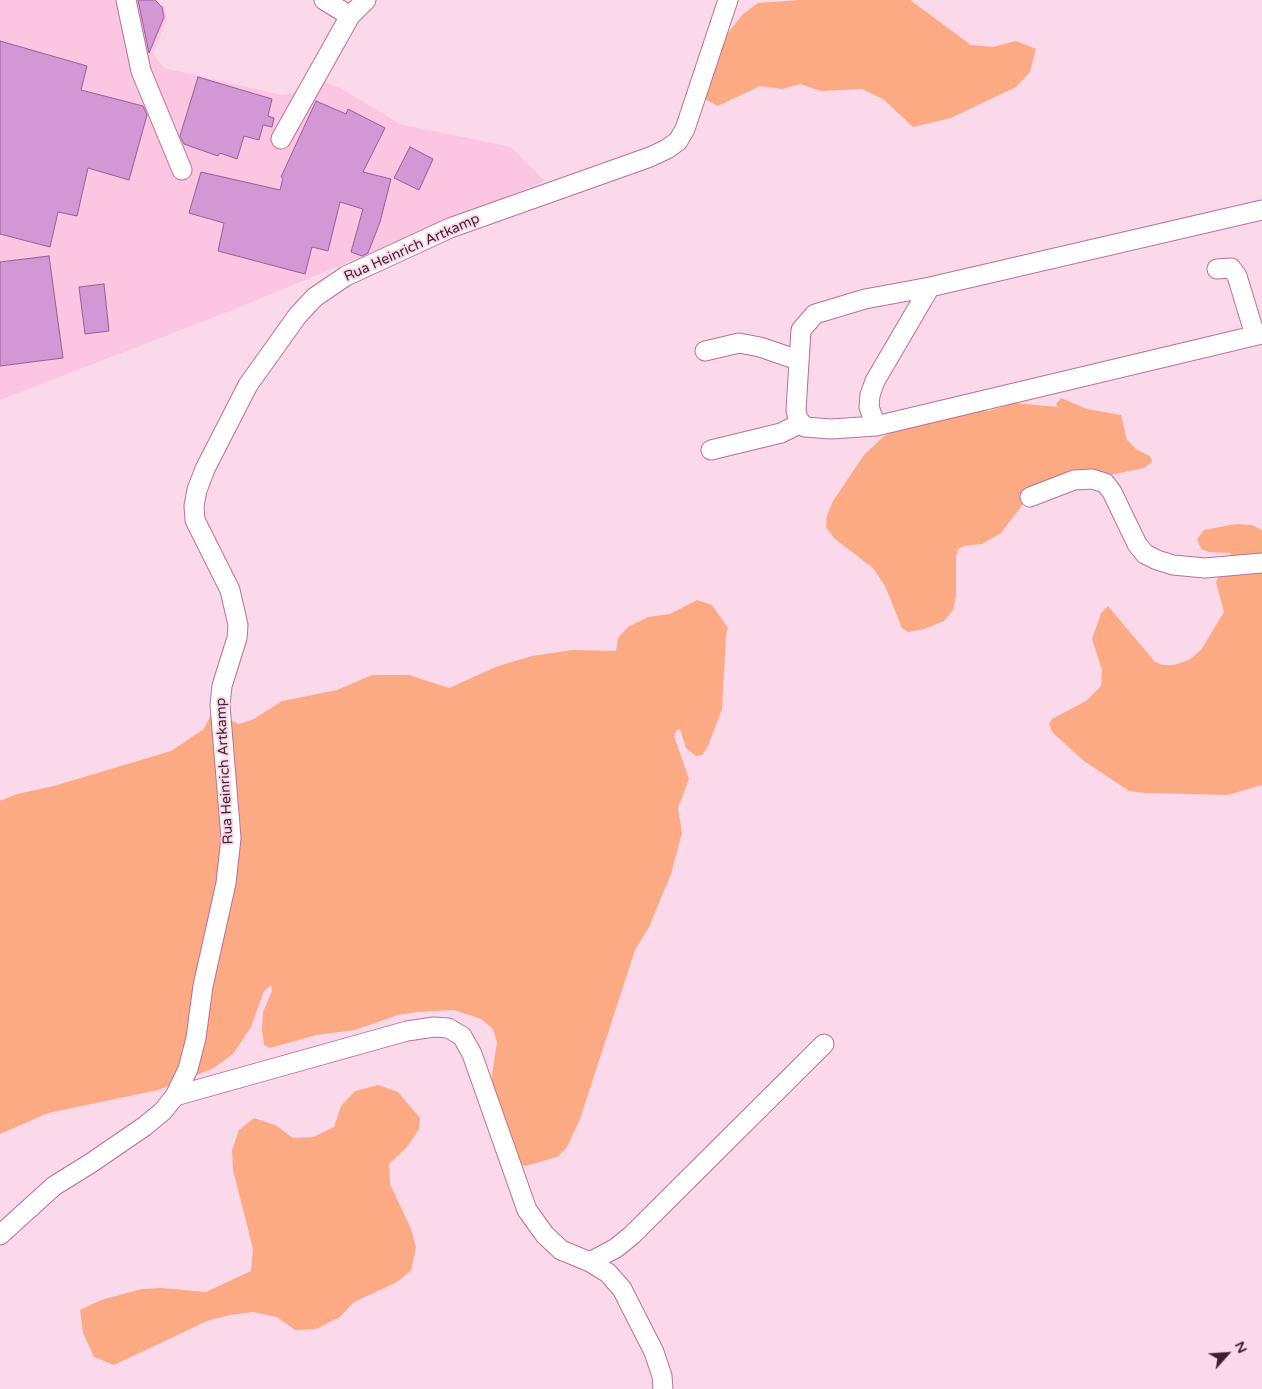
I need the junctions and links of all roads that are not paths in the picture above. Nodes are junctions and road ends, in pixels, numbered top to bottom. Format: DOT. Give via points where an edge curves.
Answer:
graph roads {
  1 [pos="126,0"];
  2 [pos="324,0"];
  3 [pos="366,0"];
  4 [pos="728,0"];
  5 [pos="350,16"];
  6 [pos="281,139"];
  7 [pos="182,170"];
  8 [pos="1262,210"];
  9 [pos="1217,269"];
  10 [pos="930,287"];
  11 [pos="1258,335"];
  12 [pos="705,351"];
  13 [pos="798,360"];
  14 [pos="801,423"];
  15 [pos="876,426"];
  16 [pos="710,450"];
  17 [pos="1030,497"];
  18 [pos="1262,563"];
  19 [pos="824,1044"];
  20 [pos="175,1096"];
  21 [pos="0,1235"];
  22 [pos="590,1262"];
  23 [pos="663,1389"];
  1 -- 7 [label="street" via="141,71"];
  2 -- 5 [label="street"];
  3 -- 5 [label="street"];
  4 -- 20 [label="street, Rua Heinrich Artkamp" via="685,129 678,141 650,157 450,228 329,286 298,315 248,385 224,430 202,476 194,506 195,520 230,590 238,625 220,705 231,838 226,883 203,986 196,1038 188,1069"];
  5 -- 6 [label="street"];
  8 -- 10 [label="street"];
  9 -- 11 [label="street" via="1231,268 1238,276"];
  10 -- 13 [label="street" via="865,299 815,314 801,330"];
  10 -- 15 [label="street" via="875,381 870,407"];
  11 -- 15 [label="street"];
  12 -- 13 [label="street" via="739,343"];
  13 -- 14 [label="street" via="796,410"];
  14 -- 15 [label="street" via="804,427 831,429"];
  14 -- 16 [label="street" via="780,433"];
  17 -- 18 [label="street" via="1074,480 1092,479 1105,483 1137,544 1145,554 1157,560 1205,568"];
  19 -- 22 [label="street" via="632,1235"];
  20 -- 21 [label="street, Rua Heinrich Artkamp" via="145,1126 54,1186"];
  20 -- 22 [label="street" via="407,1031 448,1028 462,1036 472,1054 527,1210 561,1250"];
  22 -- 23 [label="street" via="608,1273 622,1288 654,1352"];
}
